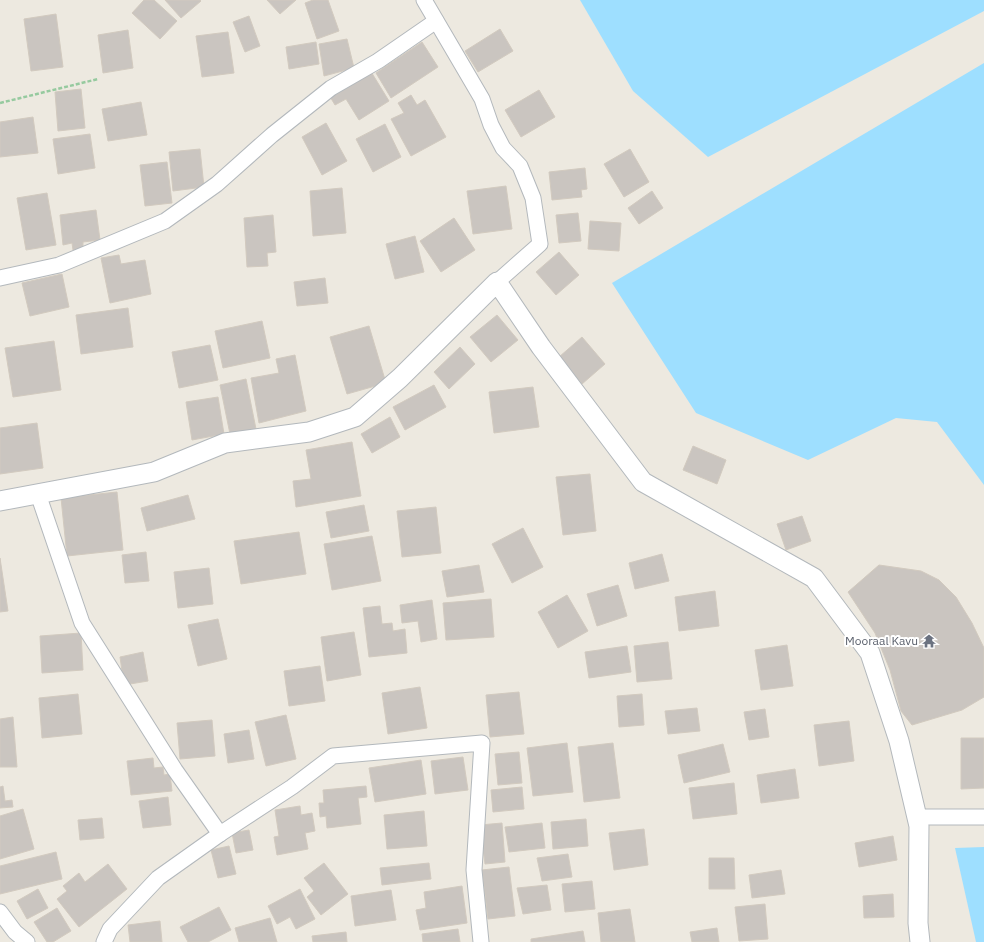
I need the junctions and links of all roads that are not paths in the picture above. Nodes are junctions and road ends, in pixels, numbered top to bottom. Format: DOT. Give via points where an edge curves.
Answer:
graph roads {
  1 [pos="424,0"];
  2 [pos="436,21"];
  3 [pos="0,278"];
  4 [pos="497,282"];
  5 [pos="38,494"];
  6 [pos="0,501"];
  7 [pos="917,817"];
  8 [pos="984,817"];
  9 [pos="220,834"];
  10 [pos="0,912"];
  11 [pos="27,942"];
  12 [pos="104,942"];
  13 [pos="481,942"];
  14 [pos="920,942"];
  1 -- 2 [label="street"];
  2 -- 3 [label="street" via="378,61 331,88 272,135 217,184 165,221 59,266"];
  2 -- 4 [label="street" via="482,99 503,148 520,166 533,198 540,244"];
  4 -- 5 [label="street" via="400,378 355,416 309,432 225,443 154,472"];
  4 -- 7 [label="street" via="541,347 643,482 814,578 870,653 899,741"];
  5 -- 6 [label="street"];
  5 -- 9 [label="street" via="82,623 175,770"];
  7 -- 8 [label="street"];
  7 -- 14 [label="street"];
  9 -- 12 [label="street" via="158,878 110,929"];
  9 -- 13 [label="street" via="334,756 482,743 474,870"];
  10 -- 11 [label="street" via="15,932"];
}
